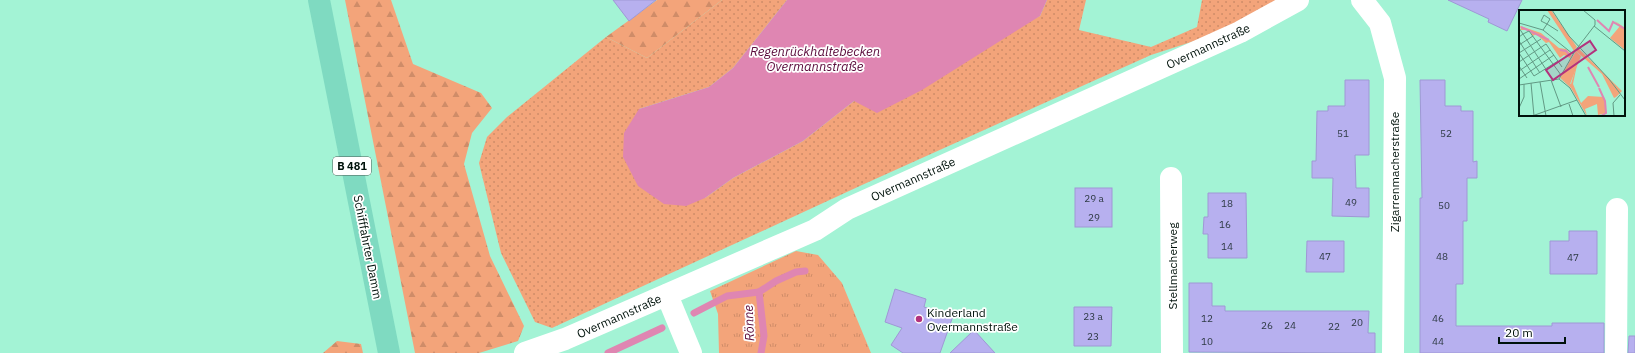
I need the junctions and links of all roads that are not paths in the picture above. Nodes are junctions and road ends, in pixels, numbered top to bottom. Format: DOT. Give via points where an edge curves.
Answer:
graph roads {
  1 [pos="319,0"];
  2 [pos="1298,0"];
  3 [pos="1362,0"];
  4 [pos="1171,178"];
  5 [pos="1617,209"];
  6 [pos="667,295"];
  7 [pos="387,343"];
  8 [pos="525,353"];
  9 [pos="691,353"];
  10 [pos="1172,353"];
  11 [pos="1394,353"];
  12 [pos="1616,353"];
  1 -- 7 [label="main road, Schifffahrter Damm / B 481"];
  2 -- 6 [label="street, Overmannstraße" via="1240,32 847,209 815,230"];
  3 -- 11 [label="street, Zigarrenmacherstraße" via="1380,23 1394,78"];
  4 -- 10 [label="street, Stellmacherweg"];
  5 -- 12 [label="street"];
  6 -- 8 [label="street, Overmannstraße" via="565,339"];
  6 -- 9 [label="street"];
}
